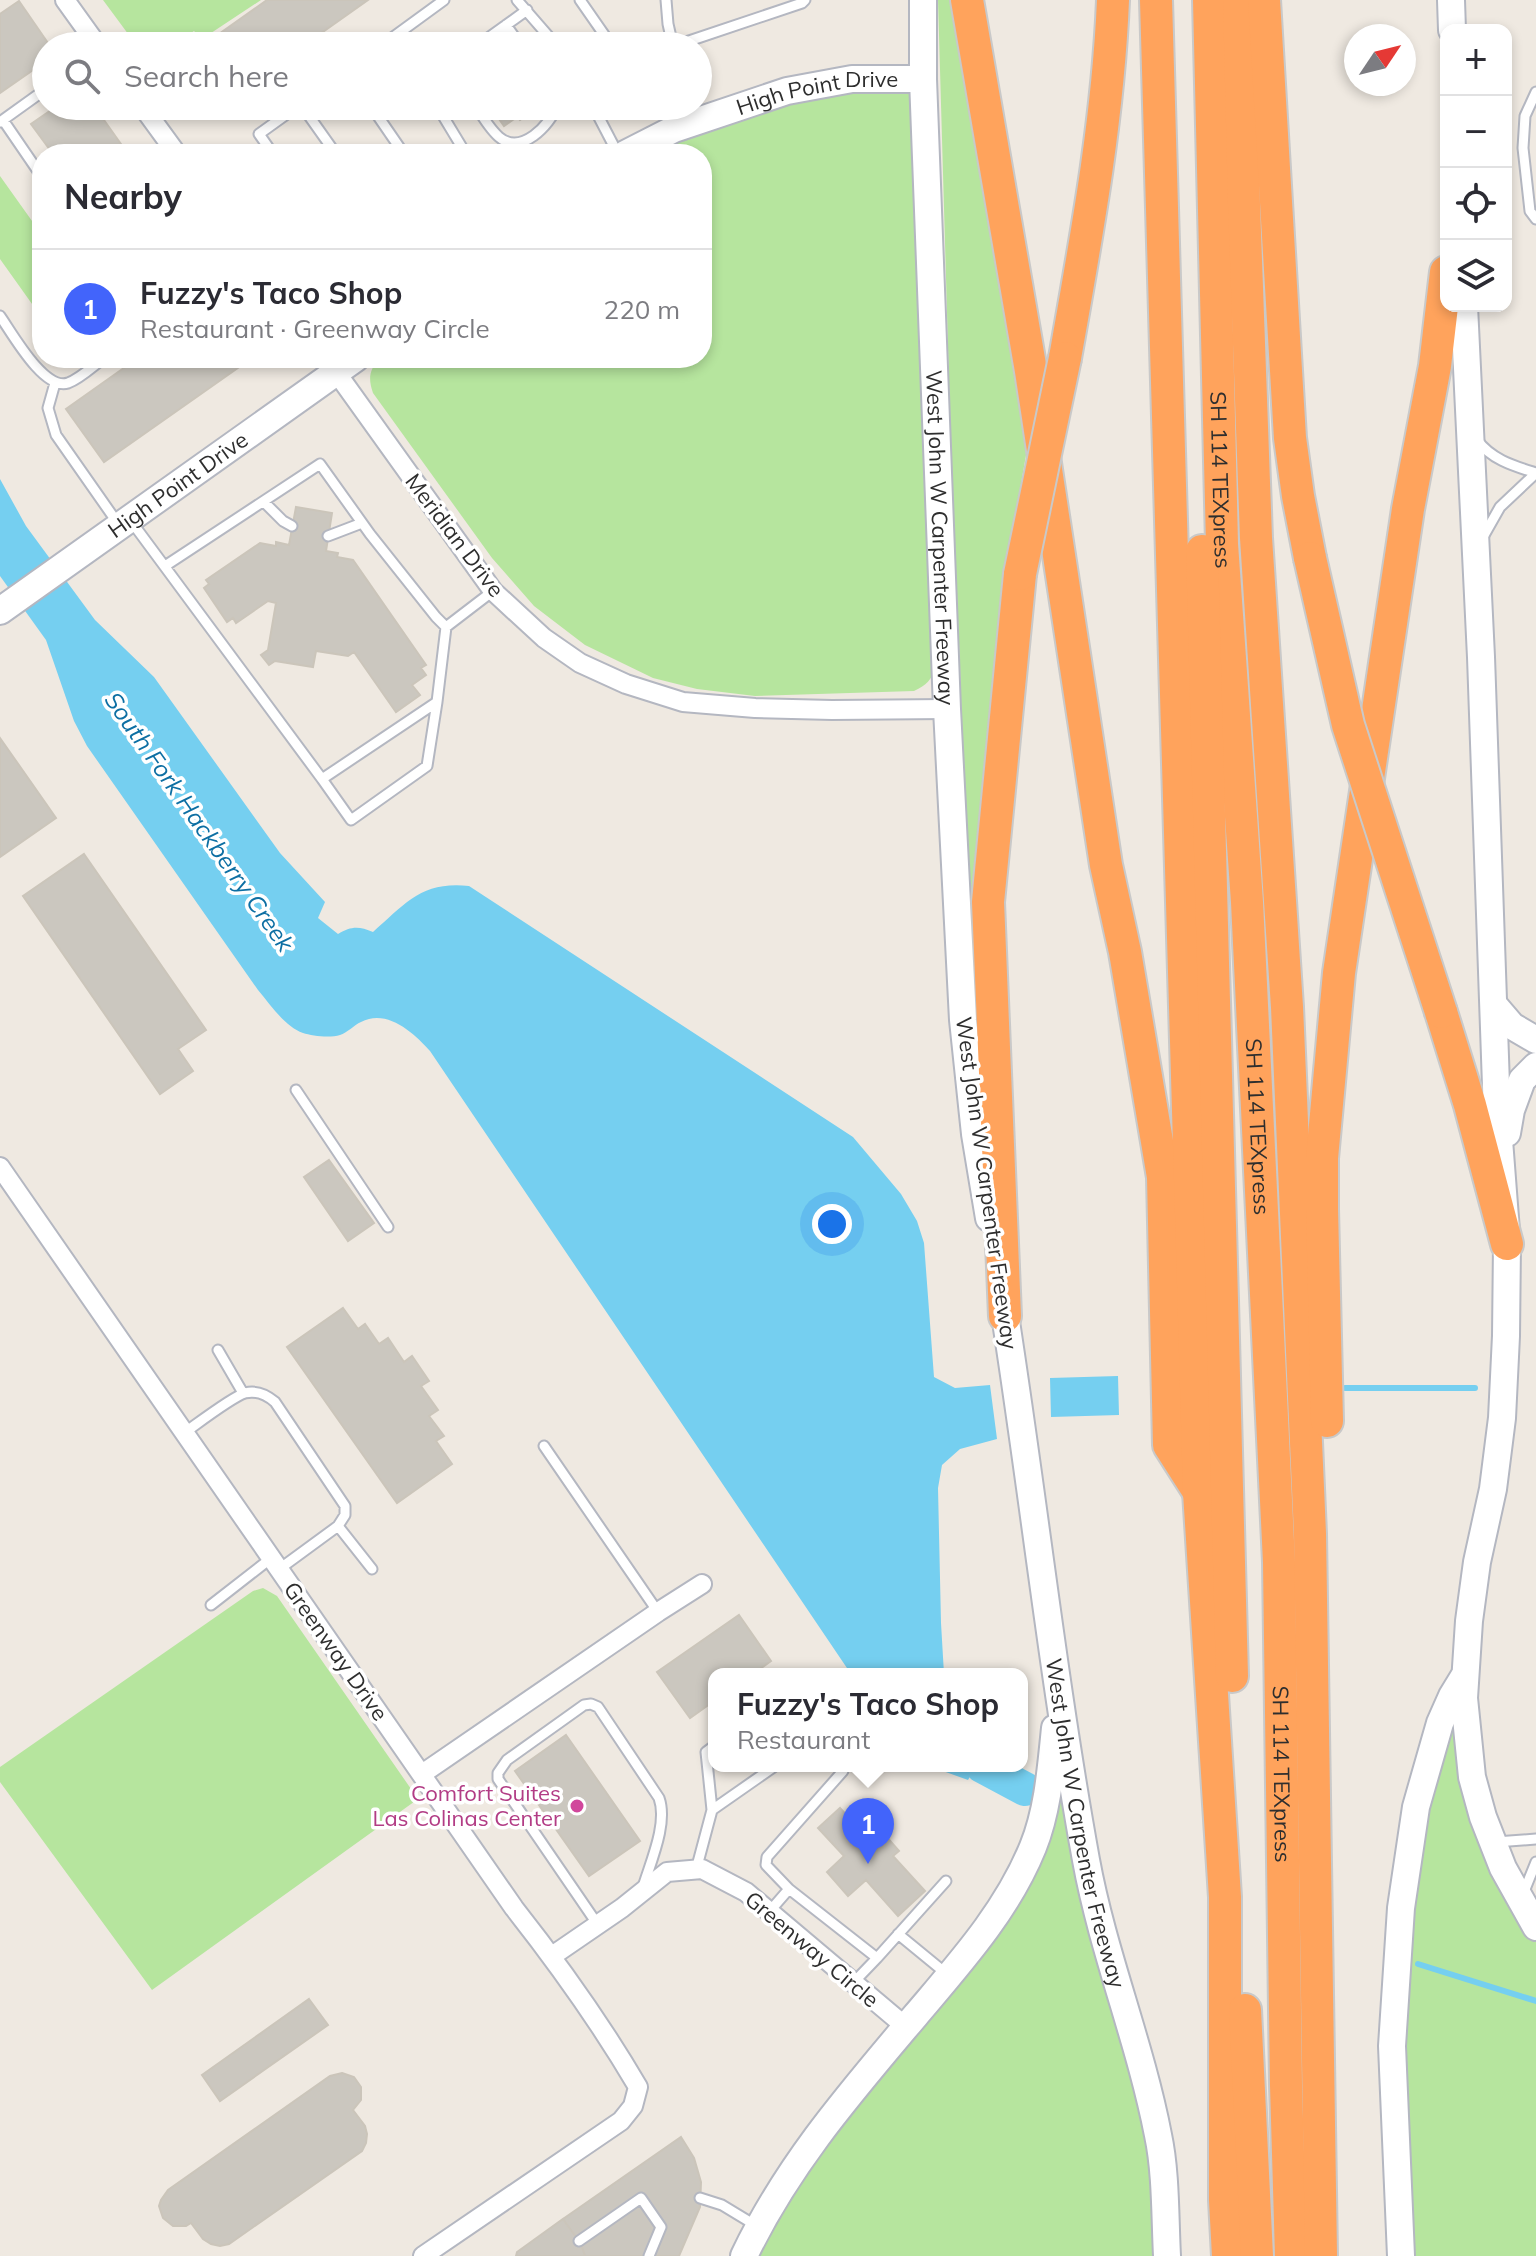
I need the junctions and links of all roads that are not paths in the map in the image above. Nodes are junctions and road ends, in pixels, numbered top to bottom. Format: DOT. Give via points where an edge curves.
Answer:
graph roads {
  1 [pos="65,0"];
  2 [pos="444,0"];
  3 [pos="517,0"];
  4 [pos="580,0"];
  5 [pos="666,0"];
  6 [pos="805,0"];
  7 [pos="923,0"];
  8 [pos="967,0"];
  9 [pos="1113,0"];
  10 [pos="1156,0"];
  11 [pos="1186,0"];
  12 [pos="1209,0"];
  13 [pos="1239,0"];
  14 [pos="1264,0"];
  15 [pos="1451,0"];
  16 [pos="527,10"];
  17 [pos="1452,24"];
  18 [pos="506,25"];
  19 [pos="88,32"];
  20 [pos="403,32"];
  21 [pos="496,32"];
  22 [pos="511,32"];
  23 [pos="545,32"];
  24 [pos="602,32"];
  25 [pos="670,32"];
  26 [pos="712,33"];
  27 [pos="923,79"];
  28 [pos="1536,92"];
  29 [pos="32,99"];
  30 [pos="712,116"];
  31 [pos="152,120"];
  32 [pos="280,120"];
  33 [pos="310,120"];
  34 [pos="381,120"];
  35 [pos="445,120"];
  36 [pos="486,120"];
  37 [pos="550,120"];
  38 [pos="600,120"];
  39 [pos="701,120"];
  40 [pos="1,121"];
  41 [pos="170,144"];
  42 [pos="266,144"];
  43 [pos="328,144"];
  44 [pos="397,144"];
  45 [pos="460,144"];
  46 [pos="613,144"];
  47 [pos="645,144"];
  48 [pos="32,163"];
  49 [pos="1536,219"];
  50 [pos="1441,312"];
  51 [pos="1464,312"];
  52 [pos="0,316"];
  53 [pos="32,361"];
  54 [pos="37,368"];
  55 [pos="90,368"];
  56 [pos="332,368"];
  57 [pos="342,368"];
  58 [pos="55,383"];
  59 [pos="1470,431"];
  60 [pos="1536,473"];
  61 [pos="264,502"];
  62 [pos="124,522"];
  63 [pos="362,523"];
  64 [pos="292,526"];
  65 [pos="328,536"];
  66 [pos="1476,550"];
  67 [pos="165,566"];
  68 [pos="493,591"];
  69 [pos="0,611"];
  70 [pos="446,627"];
  71 [pos="437,702"];
  72 [pos="947,709"];
  73 [pos="322,779"];
  74 [pos="1494,1005"];
  75 [pos="1536,1040"];
  76 [pos="1536,1066"];
  77 [pos="296,1090"];
  78 [pos="1502,1164"];
  79 [pos="0,1167"];
  80 [pos="388,1227"];
  81 [pos="1507,1244"];
  82 [pos="1005,1316"];
  83 [pos="218,1350"];
  84 [pos="243,1393"];
  85 [pos="184,1433"];
  86 [pos="544,1446"];
  87 [pos="1199,1492"];
  88 [pos="338,1526"];
  89 [pos="1310,1534"];
  90 [pos="274,1564"];
  91 [pos="372,1569"];
  92 [pos="702,1584"];
  93 [pos="211,1605"];
  94 [pos="658,1612"];
  95 [pos="1465,1675"];
  96 [pos="1058,1696"];
  97 [pos="708,1750"];
  98 [pos="708,1771"];
  99 [pos="708,1772"];
  100 [pos="766,1772"];
  101 [pos="842,1772"];
  102 [pos="422,1774"];
  103 [pos="712,1810"];
  104 [pos="1536,1839"];
  105 [pos="1492,1843"];
  106 [pos="1536,1862"];
  107 [pos="696,1870"];
  108 [pos="946,1881"];
  109 [pos="789,1889"];
  110 [pos="642,1892"];
  111 [pos="1520,1901"];
  112 [pos="769,1912"];
  113 [pos="598,1925"];
  114 [pos="1536,1927"];
  115 [pos="898,1934"];
  116 [pos="552,1956"];
  117 [pos="877,1958"];
  118 [pos="949,1976"];
  119 [pos="853,1983"];
  120 [pos="906,2027"];
  121 [pos="700,2198"];
  122 [pos="758,2227"];
  123 [pos="579,2241"];
  124 [pos="423,2256"];
  125 [pos="649,2256"];
  126 [pos="744,2256"];
  127 [pos="1167,2256"];
  128 [pos="1228,2256"];
  129 [pos="1257,2256"];
  130 [pos="1291,2256"];
  131 [pos="1321,2256"];
  132 [pos="1401,2256"];
  1 -- 19 [label="street"];
  2 -- 20 [label="lane"];
  3 -- 16 [label="lane"];
  4 -- 24 [label="lane"];
  5 -- 25 [label="lane"];
  6 -- 26 [label="lane"];
  7 -- 27 [label="main road, West John W Carpenter Freeway"];
  8 -- 87 [label="highway" via="1031,371 1106,865 1163,1177 1169,1445"];
  9 -- 82 [label="highway, bridge" via="1091,214 1020,574 988,902"];
  10 -- 87 [label="highway"];
  11 -- 129 [label="highway, SH 114 TEXpress" via="1236,1819"];
  12 -- 130 [label="highway, SH 114 TEXpress" via="1222,544 1247,902 1279,1562"];
  13 -- 89 [label="highway" via="1256,538 1287,1007"];
  14 -- 81 [label="highway, bridge" via="1290,438 1310,558 1348,725 1470,1105"];
  15 -- 17 [label="main road"];
  16 -- 18 [label="lane"];
  16 -- 23 [label="lane"];
  18 -- 21 [label="lane"];
  18 -- 22 [label="lane"];
  27 -- 30 [label="main road, High Point Drive" via="852,79 787,91"];
  27 -- 72 [label="main road, West John W Carpenter Freeway"];
  28 -- 49 [label="lane" via="1525,116 1523,148 1530,211"];
  29 -- 40 [label="lane"];
  31 -- 41 [label="street"];
  32 -- 42 [label="lane" via="259,134"];
  33 -- 43 [label="lane"];
  34 -- 44 [label="lane"];
  35 -- 45 [label="lane"];
  36 -- 37 [label="lane" via="500,138 511,142 535,135"];
  38 -- 46 [label="lane"];
  39 -- 47 [label="main road, High Point Drive"];
  40 -- 48 [label="lane"];
  50 -- 89 [label="highway" via="1339,973 1322,1158 1328,1475"];
  51 -- 59 [label="main road"];
  52 -- 53 [label="lane"];
  54 -- 58 [label="lane"];
  55 -- 58 [label="lane" via="70,382"];
  56 -- 62 [label="main road, High Point Drive"];
  57 -- 68 [label="street, Meridian Drive"];
  58 -- 62 [label="lane" via="48,408 56,435"];
  59 -- 60 [label="lane" via="1484,450"];
  59 -- 66 [label="main road"];
  60 -- 66 [label="lane" via="1500,507"];
  61 -- 63 [label="lane" via="320,464"];
  61 -- 64 [label="lane"];
  61 -- 67 [label="lane"];
  62 -- 67 [label="lane"];
  62 -- 69 [label="main road, High Point Drive"];
  63 -- 65 [label="lane"];
  63 -- 70 [label="lane"];
  66 -- 74 [label="main road"];
  67 -- 73 [label="lane"];
  68 -- 70 [label="lane"];
  68 -- 72 [label="street, Meridian Drive" via="580,663 683,702 755,708"];
  70 -- 71 [label="lane"];
  71 -- 73 [label="lane"];
  71 -- 73 [label="lane" via="427,766 351,820"];
  72 -- 82 [label="main road, West John W Carpenter Freeway" via="963,1020 975,1134"];
  74 -- 75 [label="main road" via="1512,1026"];
  74 -- 78 [label="main road"];
  76 -- 78 [label="main road" via="1522,1080 1511,1110"];
  77 -- 80 [label="lane"];
  78 -- 81 [label="main road"];
  79 -- 85 [label="street, Greenway Drive"];
  81 -- 95 [label="main road" via="1499,1443 1477,1562"];
  82 -- 96 [label="main road, West John W Carpenter Freeway"];
  83 -- 84 [label="lane"];
  84 -- 85 [label="lane"];
  84 -- 88 [label="lane" via="256,1392 275,1402 345,1506"];
  85 -- 90 [label="street, Greenway Drive"];
  86 -- 94 [label="lane"];
  87 -- 128 [label="highway" via="1225,1897"];
  88 -- 90 [label="lane"];
  88 -- 91 [label="lane"];
  89 -- 131 [label="highway"];
  90 -- 93 [label="lane"];
  90 -- 102 [label="street, Greenway Drive"];
  92 -- 94 [label="street"];
  94 -- 102 [label="street"];
  95 -- 105 [label="main road" via="1472,1777"];
  95 -- 132 [label="main road" via="1440,1723 1416,1807 1401,1908 1392,2046"];
  96 -- 118 [label="main road" via="1049,1782 1034,1845 980,1939"];
  96 -- 127 [label="main road, West John W Carpenter Freeway" via="1086,1861 1159,2139"];
  97 -- 98 [label="lane"];
  99 -- 103 [label="lane"];
  100 -- 103 [label="lane"];
  101 -- 109 [label="lane" via="767,1857 766,1865"];
  102 -- 116 [label="street, Greenway Drive"];
  103 -- 107 [label="lane"];
  104 -- 105 [label="lane"];
  105 -- 111 [label="main road"];
  106 -- 111 [label="lane"];
  107 -- 110 [label="street" via="667,1872"];
  107 -- 112 [label="street, Greenway Circle" via="746,1892"];
  108 -- 115 [label="lane"];
  109 -- 112 [label="lane"];
  109 -- 117 [label="lane"];
  110 -- 113 [label="street"];
  110 -- 113 [label="lane" via="662,1807 598,1707 584,1705 507,1760 498,1779"];
  111 -- 114 [label="main road"];
  112 -- 119 [label="street, Greenway Circle"];
  113 -- 116 [label="street"];
  115 -- 117 [label="lane"];
  115 -- 118 [label="lane"];
  116 -- 124 [label="street, Greenway Drive" via="638,2087 633,2106 621,2121"];
  117 -- 119 [label="lane"];
  118 -- 120 [label="main road"];
  119 -- 120 [label="street, Greenway Circle"];
  120 -- 122 [label="main road" via="804,2153"];
  121 -- 122 [label="lane"];
  122 -- 126 [label="main road"];
  123 -- 125 [label="lane" via="641,2198 661,2227"];
}
